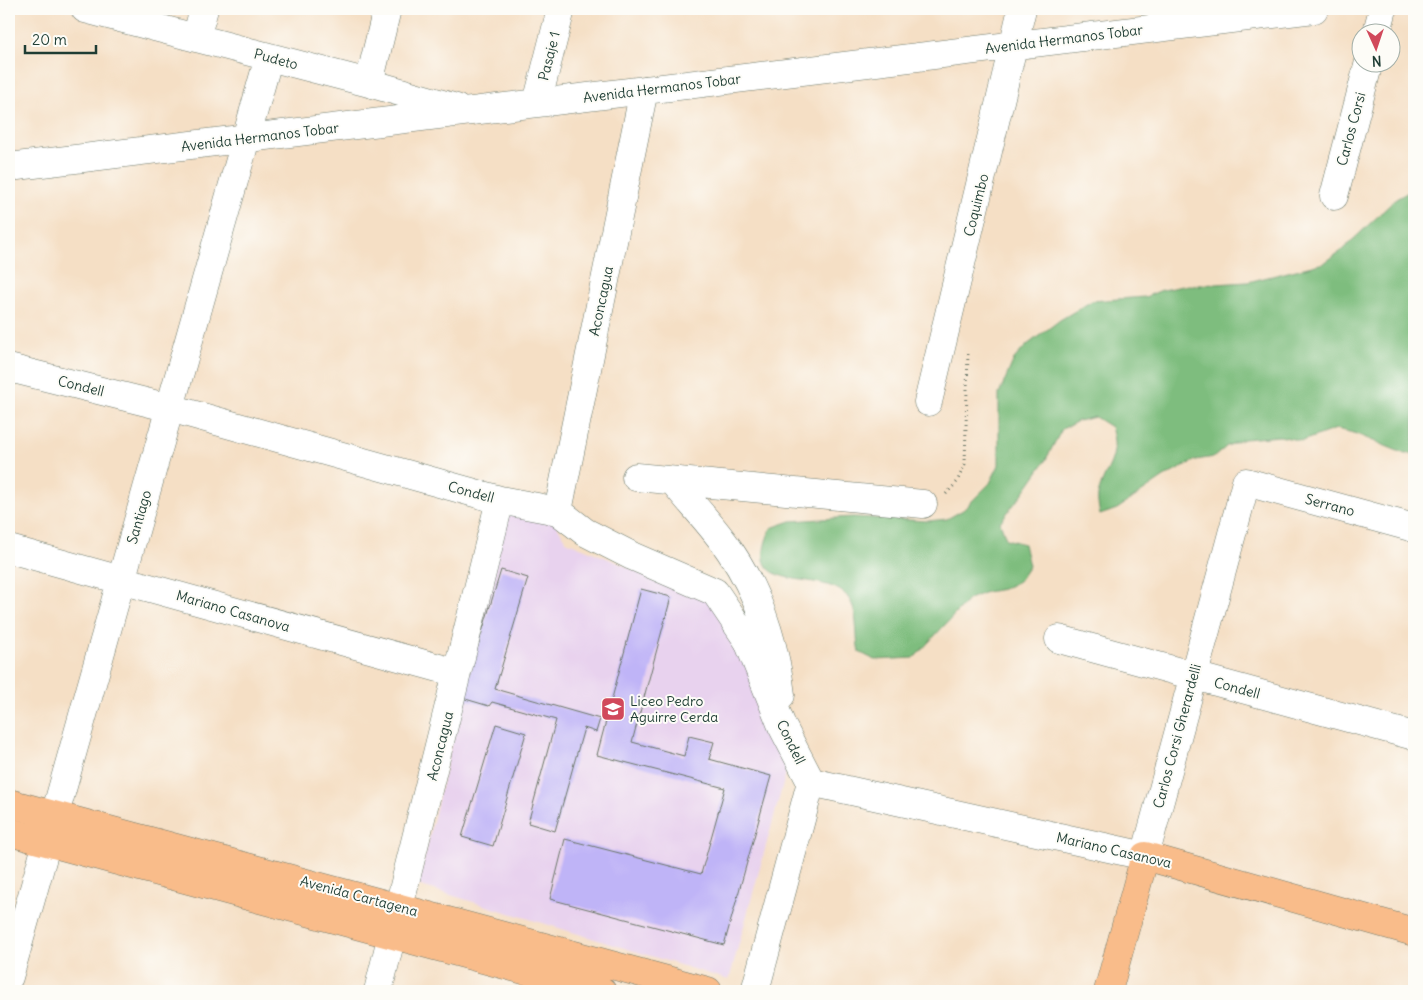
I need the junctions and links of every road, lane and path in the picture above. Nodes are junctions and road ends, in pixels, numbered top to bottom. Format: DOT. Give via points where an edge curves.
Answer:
graph roads {
  1 [pos="85,9"];
  2 [pos="204,9"];
  3 [pos="387,9"];
  4 [pos="561,9"];
  5 [pos="1022,9"];
  6 [pos="1314,9"];
  7 [pos="1383,9"];
  8 [pos="1380,22"];
  9 [pos="196,38"];
  10 [pos="1014,45"];
  11 [pos="269,57"];
  12 [pos="1366,72"];
  13 [pos="369,83"];
  14 [pos="644,90"];
  15 [pos="537,103"];
  16 [pos="467,112"];
  17 [pos="246,138"];
  18 [pos="9,168"];
  19 [pos="1334,196"];
  20 [pos="969,349"];
  21 [pos="9,368"];
  22 [pos="928,402"];
  23 [pos="170,408"];
  24 [pos="636,477"];
  25 [pos="674,482"];
  26 [pos="1246,482"];
  27 [pos="500,500"];
  28 [pos="923,504"];
  29 [pos="558,511"];
  30 [pos="1414,528"];
  31 [pos="9,549"];
  32 [pos="121,580"];
  33 [pos="1059,638"];
  34 [pos="457,673"];
  35 [pos="1193,676"];
  36 [pos="782,726"];
  37 [pos="1414,736"];
  38 [pos="811,782"];
  39 [pos="9,803"];
  40 [pos="55,814"];
  41 [pos="9,832"];
  42 [pos="47,843"];
  43 [pos="1145,856"];
  44 [pos="401,907"];
  45 [pos="1414,932"];
  46 [pos="393,935"];
  47 [pos="9,977"];
  48 [pos="378,991"];
  49 [pos="602,991"];
  50 [pos="708,991"];
  51 [pos="755,991"];
  52 [pos="1108,991"];
  1 -- 9 [label="street, Pudeto"];
  2 -- 9 [label="street"];
  3 -- 13 [label="street"];
  4 -- 15 [label="street, Pasaje 1"];
  5 -- 10 [label="street, Coquimbo"];
  6 -- 10 [label="street, Avenida Hermanos Tobar"];
  7 -- 8 [label="street"];
  9 -- 11 [label="street, Pudeto"];
  10 -- 14 [label="street, Avenida Hermanos Tobar"];
  10 -- 22 [label="street, Coquimbo"];
  11 -- 13 [label="street, Pudeto"];
  11 -- 17 [label="street, Santiago"];
  12 -- 19 [label="street, Carlos Corsi"];
  13 -- 16 [label="street, Pudeto"];
  14 -- 15 [label="street, Avenida Hermanos Tobar"];
  14 -- 29 [label="street, Aconcagua"];
  15 -- 16 [label="street, Avenida Hermanos Tobar"];
  16 -- 17 [label="street, Avenida Hermanos Tobar"];
  17 -- 18 [label="street, Avenida Hermanos Tobar"];
  17 -- 23 [label="street, Santiago"];
  20 -- 28 [label="path" via="965,464 951,490"];
  21 -- 23 [label="street, Condell"];
  23 -- 27 [label="street, Condell"];
  23 -- 32 [label="street, Santiago"];
  24 -- 25 [label="street"];
  25 -- 28 [label="street"];
  25 -- 36 [label="street" via="729,550 756,598 779,674"];
  26 -- 30 [label="street, Serrano"];
  26 -- 35 [label="street, Carlos Corsi Gherardelli"];
  27 -- 29 [label="street, Condell"];
  27 -- 34 [label="street, Aconcagua"];
  29 -- 36 [label="street, Condell" via="585,532 715,592 748,642"];
  31 -- 32 [label="street, Mariano Casanova"];
  32 -- 34 [label="street, Mariano Casanova"];
  32 -- 40 [label="street, Santiago"];
  33 -- 35 [label="street, Condell"];
  34 -- 44 [label="street, Aconcagua"];
  35 -- 37 [label="street, Condell"];
  35 -- 43 [label="street, Carlos Corsi Gherardelli"];
  36 -- 38 [label="street, Condell"];
  38 -- 43 [label="street, Mariano Casanova"];
  38 -- 51 [label="street"];
  39 -- 40 [label="main road, Avenida Cartagena"];
  40 -- 42 [label="street, Santiago"];
  40 -- 44 [label="main road, Avenida Cartagena"];
  41 -- 42 [label="main road, Avenida Cartagena"];
  42 -- 46 [label="main road, Avenida Cartagena"];
  42 -- 47 [label="street, Santiago"];
  43 -- 45 [label="main road, Mariano Casanova"];
  43 -- 52 [label="main road, Carlos Corsi Gherardelli"];
  44 -- 46 [label="street, Aconcagua"];
  44 -- 50 [label="main road, Avenida Cartagena"];
  46 -- 48 [label="street, Aconcagua"];
  46 -- 49 [label="main road, Avenida Cartagena"];
}
